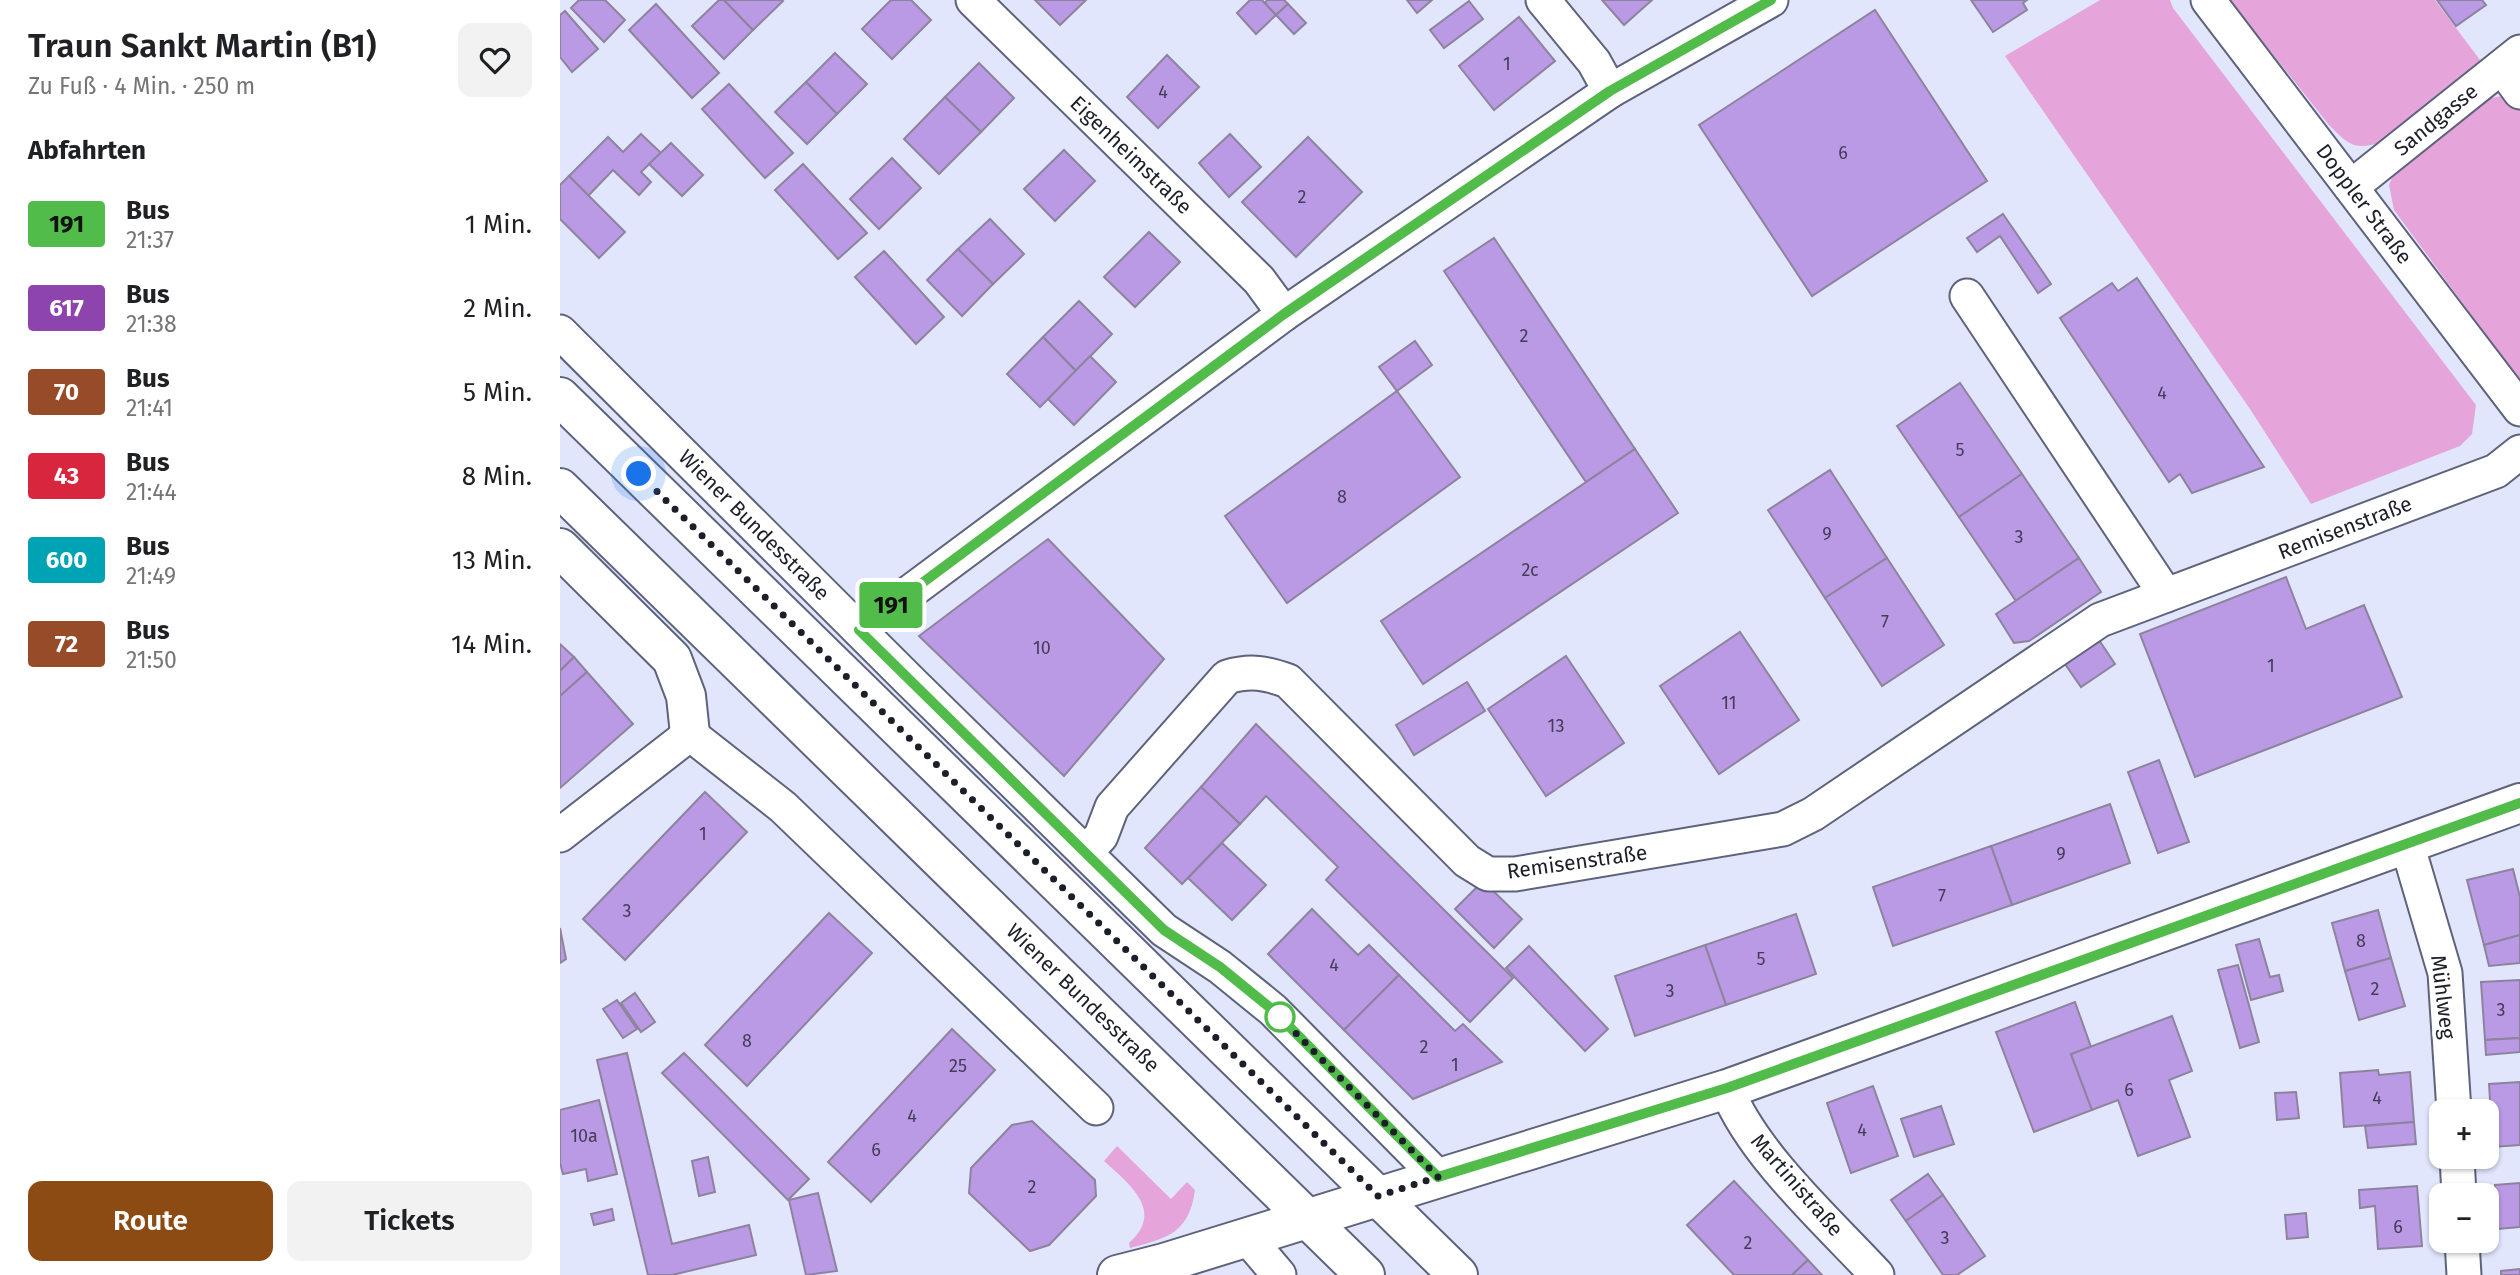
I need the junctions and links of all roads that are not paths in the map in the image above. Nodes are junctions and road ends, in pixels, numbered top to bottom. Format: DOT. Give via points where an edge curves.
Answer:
graph roads {
  1 [pos="973,0"];
  2 [pos="1542,0"];
  3 [pos="1771,0"];
  4 [pos="2208,0"];
  5 [pos="2514,70"];
  6 [pos="1610,91"];
  7 [pos="2351,187"];
  8 [pos="1967,296"];
  9 [pos="1284,314"];
  10 [pos="560,332"];
  11 [pos="560,397"];
  12 [pos="2520,410"];
  13 [pos="2520,452"];
  14 [pos="560,488"];
  15 [pos="560,548"];
  16 [pos="2166,595"];
  17 [pos="859,630"];
  18 [pos="690,734"];
  19 [pos="2520,803"];
  20 [pos="560,835"];
  21 [pos="2407,844"];
  22 [pos="1086,852"];
  23 [pos="1727,1088"];
  24 [pos="2453,1099"];
  25 [pos="1096,1108"];
  26 [pos="1438,1177"];
  27 [pos="1362,1201"];
  28 [pos="1307,1218"];
  29 [pos="1247,1237"];
  30 [pos="2463,1253"];
  31 [pos="1117,1275"];
  32 [pos="1279,1275"];
  33 [pos="1365,1275"];
  34 [pos="1458,1275"];
  35 [pos="1877,1275"];
  36 [pos="2464,1275"];
  1 -- 9 [label="street, Eigenheimstraße" via="1259,280"];
  2 -- 6 [label="street" via="1594,62"];
  3 -- 6 [label="street"];
  4 -- 7 [label="street, Doppler Straße"];
  5 -- 7 [label="street, Sandgasse"];
  6 -- 9 [label="street"];
  7 -- 12 [label="street, Doppler Straße"];
  8 -- 16 [label="street"];
  9 -- 17 [label="street"];
  10 -- 17 [label="street, Wiener Bundesstraße"];
  11 -- 27 [label="main road, Wiener Bundesstraße"];
  13 -- 16 [label="street, Remisenstraße" via="2496,471"];
  14 -- 28 [label="main road, Wiener Bundesstraße"];
  15 -- 18 [label="main road" via="672,659 686,695"];
  16 -- 22 [label="street, Remisenstraße" via="2100,620 1813,814 1783,829 1515,874 1488,874 1467,861 1288,681 1263,672 1244,672 1227,677 1112,807 1101,836"];
  17 -- 22 [label="street, Wiener Bundesstraße"];
  18 -- 20 [label="street"];
  18 -- 25 [label="street" via="783,807"];
  19 -- 21 [label="main road"];
  21 -- 23 [label="main road"];
  21 -- 24 [label="street, Mühlweg" via="2445,973"];
  22 -- 26 [label="street, Wiener Bundesstraße" via="1164,930 1273,1010"];
  23 -- 26 [label="main road"];
  23 -- 35 [label="street, Martinistraße" via="1735,1111 1766,1153"];
  26 -- 27 [label="main road"];
  27 -- 28 [label="main road"];
  27 -- 34 [label="main road, Wiener Bundesstraße"];
  28 -- 29 [label="main road"];
  28 -- 33 [label="main road, Wiener Bundesstraße"];
  29 -- 31 [label="main road"];
  29 -- 32 [label="street"];
  30 -- 36 [label="street"];
}
